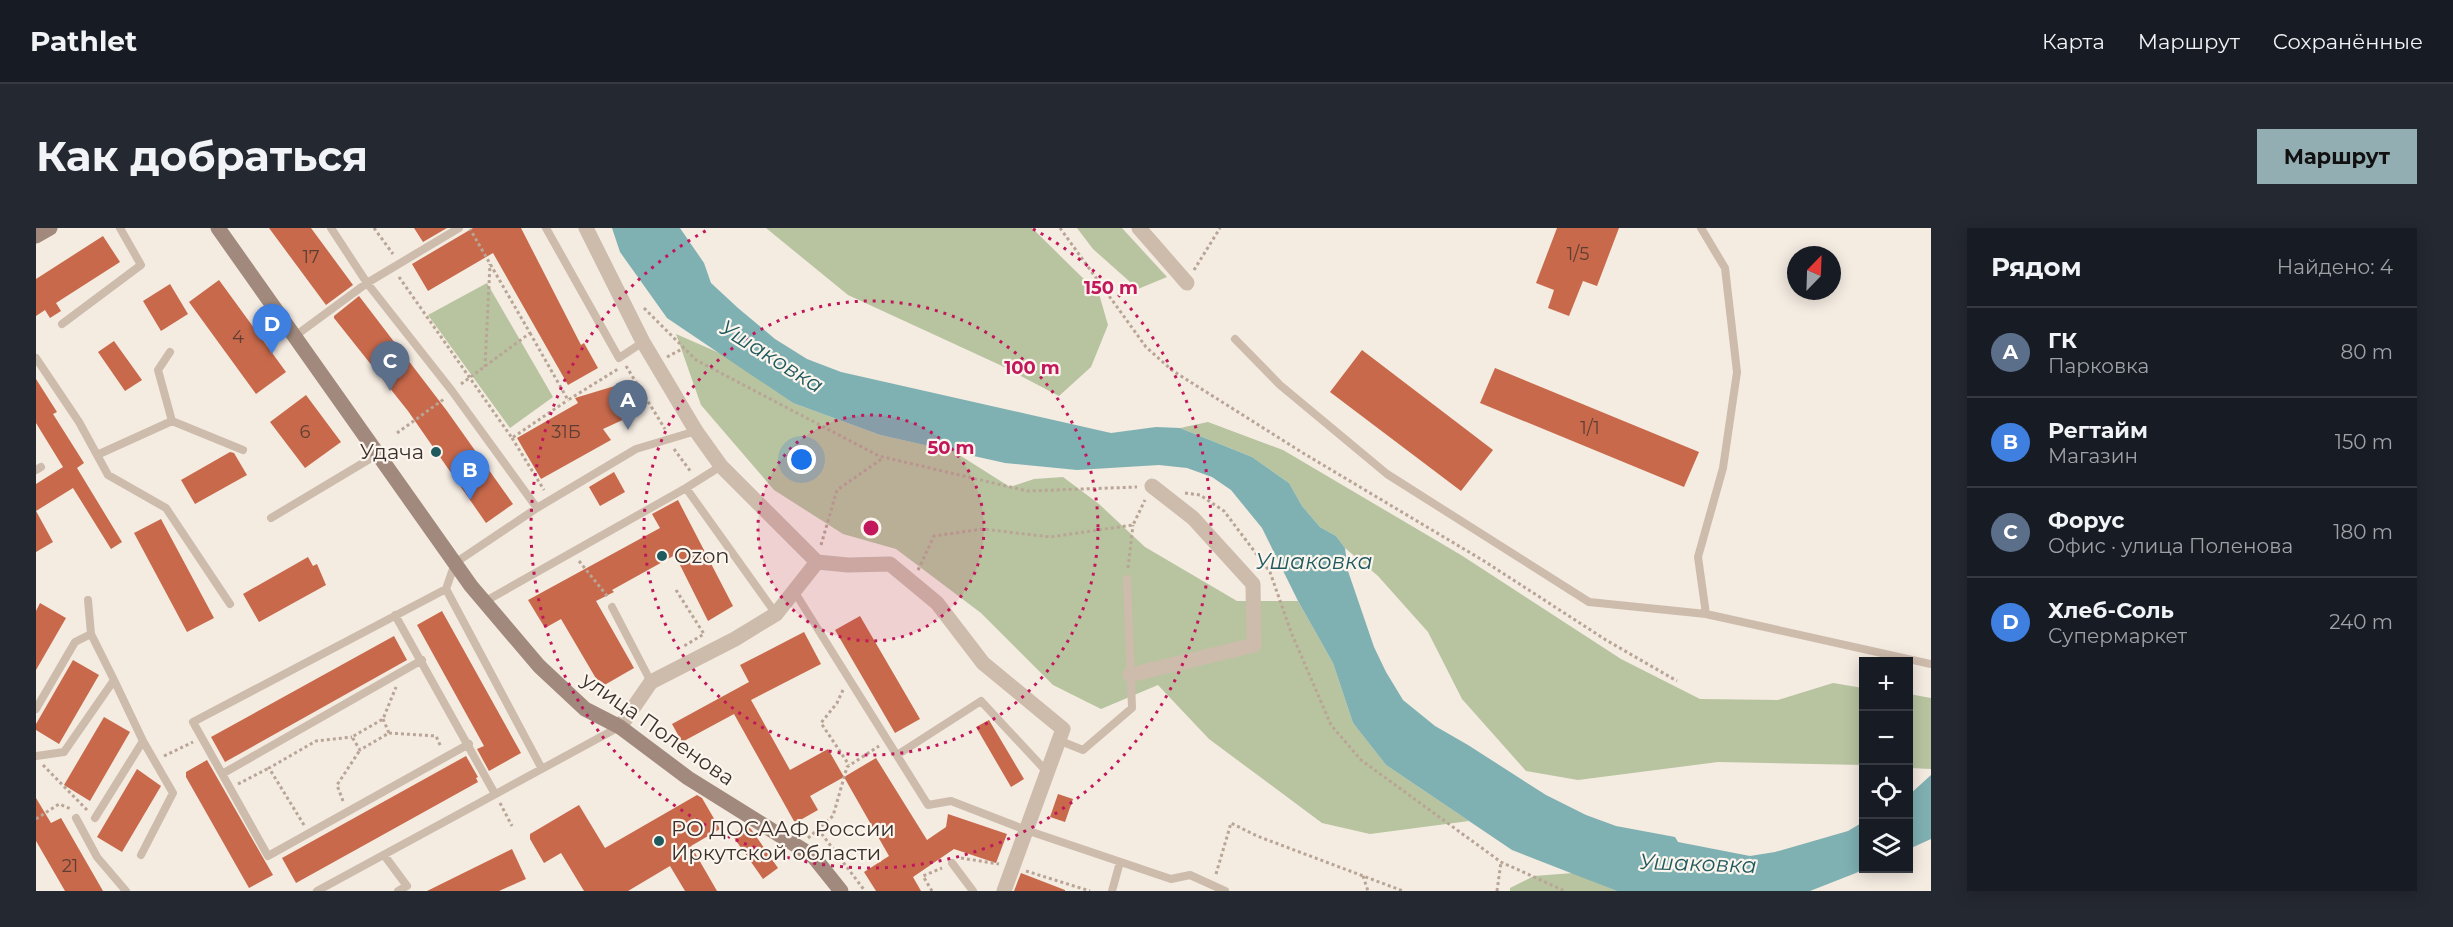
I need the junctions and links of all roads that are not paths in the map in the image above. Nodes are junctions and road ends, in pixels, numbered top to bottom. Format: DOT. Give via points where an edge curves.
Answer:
graph roads {
  1 [pos="50,228"];
  2 [pos="120,228"];
  3 [pos="218,228"];
  4 [pos="331,228"];
  5 [pos="459,228"];
  6 [pos="546,228"];
  7 [pos="586,228"];
  8 [pos="1139,228"];
  9 [pos="1701,228"];
  10 [pos="36,236"];
  11 [pos="367,283"];
  12 [pos="1187,283"];
  13 [pos="62,324"];
  14 [pos="295,336"];
  15 [pos="1234,339"];
  16 [pos="645,346"];
  17 [pos="170,352"];
  18 [pos="36,358"];
  19 [pos="172,420"];
  20 [pos="696,431"];
  21 [pos="243,450"];
  22 [pos="378,454"];
  23 [pos="97,455"];
  24 [pos="721,466"];
  25 [pos="1152,486"];
  26 [pos="686,488"];
  27 [pos="537,508"];
  28 [pos="271,518"];
  29 [pos="817,562"];
  30 [pos="455,563"];
  31 [pos="1127,579"];
  32 [pos="446,589"];
  33 [pos="794,591"];
  34 [pos="88,600"];
  35 [pos="484,602"];
  36 [pos="231,604"];
  37 [pos="612,607"];
  38 [pos="776,614"];
  39 [pos="1706,614"];
  40 [pos="395,615"];
  41 [pos="91,634"];
  42 [pos="422,660"];
  43 [pos="1931,664"];
  44 [pos="1130,675"];
  45 [pos="114,680"];
  46 [pos="651,682"];
  47 [pos="36,709"];
  48 [pos="620,727"];
  49 [pos="1060,735"];
  50 [pos="143,741"];
  51 [pos="469,744"];
  52 [pos="897,755"];
  53 [pos="36,757"];
  54 [pos="542,769"];
  55 [pos="1047,772"];
  56 [pos="222,774"];
  57 [pos="495,794"];
  58 [pos="76,818"];
  59 [pos="95,818"];
  60 [pos="1026,830"];
  61 [pos="141,855"];
  62 [pos="384,855"];
  63 [pos="1120,862"];
  64 [pos="952,863"];
  65 [pos="408,889"];
  66 [pos="126,891"];
  67 [pos="317,891"];
  68 [pos="398,891"];
  69 [pos="841,891"];
  70 [pos="973,891"];
  71 [pos="1004,891"];
  72 [pos="1112,891"];
  73 [pos="1225,891"];
  1 -- 10 [label="street"];
  2 -- 13 [label="lane" via="141,265"];
  3 -- 14 [label="street, улица Поленова"];
  4 -- 11 [label="lane"];
  5 -- 11 [label="lane"];
  6 -- 16 [label="lane" via="619,358"];
  7 -- 16 [label="street"];
  8 -- 12 [label="street"];
  9 -- 39 [label="lane" via="1725,267 1737,372 1723,468 1698,557"];
  11 -- 14 [label="lane"];
  11 -- 27 [label="lane"];
  14 -- 22 [label="street, улица Поленова"];
  15 -- 39 [label="lane" via="1280,385 1387,474 1589,602"];
  16 -- 20 [label="street"];
  17 -- 19 [label="lane" via="158,370"];
  18 -- 23 [label="lane"];
  19 -- 21 [label="lane"];
  19 -- 23 [label="lane"];
  20 -- 24 [label="street"];
  20 -- 27 [label="lane" via="636,449"];
  22 -- 28 [label="lane"];
  22 -- 30 [label="street, улица Поленова"];
  23 -- 36 [label="lane" via="108,475 166,508"];
  24 -- 26 [label="lane"];
  24 -- 29 [label="street"];
  25 -- 44 [label="street" via="1193,518 1253,584 1254,645"];
  26 -- 35 [label="lane"];
  26 -- 38 [label="lane"];
  27 -- 30 [label="lane"];
  29 -- 33 [label="street"];
  29 -- 49 [label="street" via="890,564 937,603 983,663"];
  30 -- 32 [label="lane"];
  30 -- 35 [label="street, улица Поленова"];
  31 -- 44 [label="lane"];
  32 -- 40 [label="lane"];
  32 -- 54 [label="lane"];
  33 -- 38 [label="street"];
  33 -- 52 [label="lane"];
  34 -- 41 [label="lane"];
  35 -- 48 [label="street, улица Поленова" via="539,666 585,709"];
  37 -- 46 [label="lane"];
  38 -- 46 [label="street"];
  39 -- 43 [label="lane"];
  40 -- 42 [label="lane"];
  40 -- 56 [label="lane" via="193,722"];
  41 -- 45 [label="lane"];
  41 -- 47 [label="lane" via="75,642"];
  42 -- 51 [label="lane"];
  42 -- 56 [label="lane"];
  44 -- 49 [label="lane" via="1132,708 1083,750"];
  45 -- 50 [label="lane"];
  45 -- 53 [label="lane" via="64,752"];
  46 -- 48 [label="street"];
  48 -- 54 [label="lane"];
  48 -- 69 [label="street, улица Поленова" via="688,778 813,856"];
  49 -- 55 [label="street"];
  50 -- 59 [label="lane"];
  50 -- 61 [label="lane" via="173,793"];
  51 -- 56 [label="lane" via="268,856"];
  51 -- 57 [label="lane"];
  52 -- 55 [label="lane" via="981,701"];
  52 -- 60 [label="lane" via="928,805 951,801"];
  54 -- 57 [label="lane"];
  55 -- 60 [label="street"];
  57 -- 62 [label="lane"];
  58 -- 66 [label="lane" via="97,857"];
  60 -- 63 [label="lane"];
  60 -- 71 [label="street"];
  62 -- 65 [label="lane"];
  62 -- 67 [label="lane"];
  63 -- 72 [label="lane"];
  63 -- 73 [label="lane" via="1171,879 1190,875"];
  64 -- 70 [label="lane"];
  65 -- 68 [label="lane"];
}
